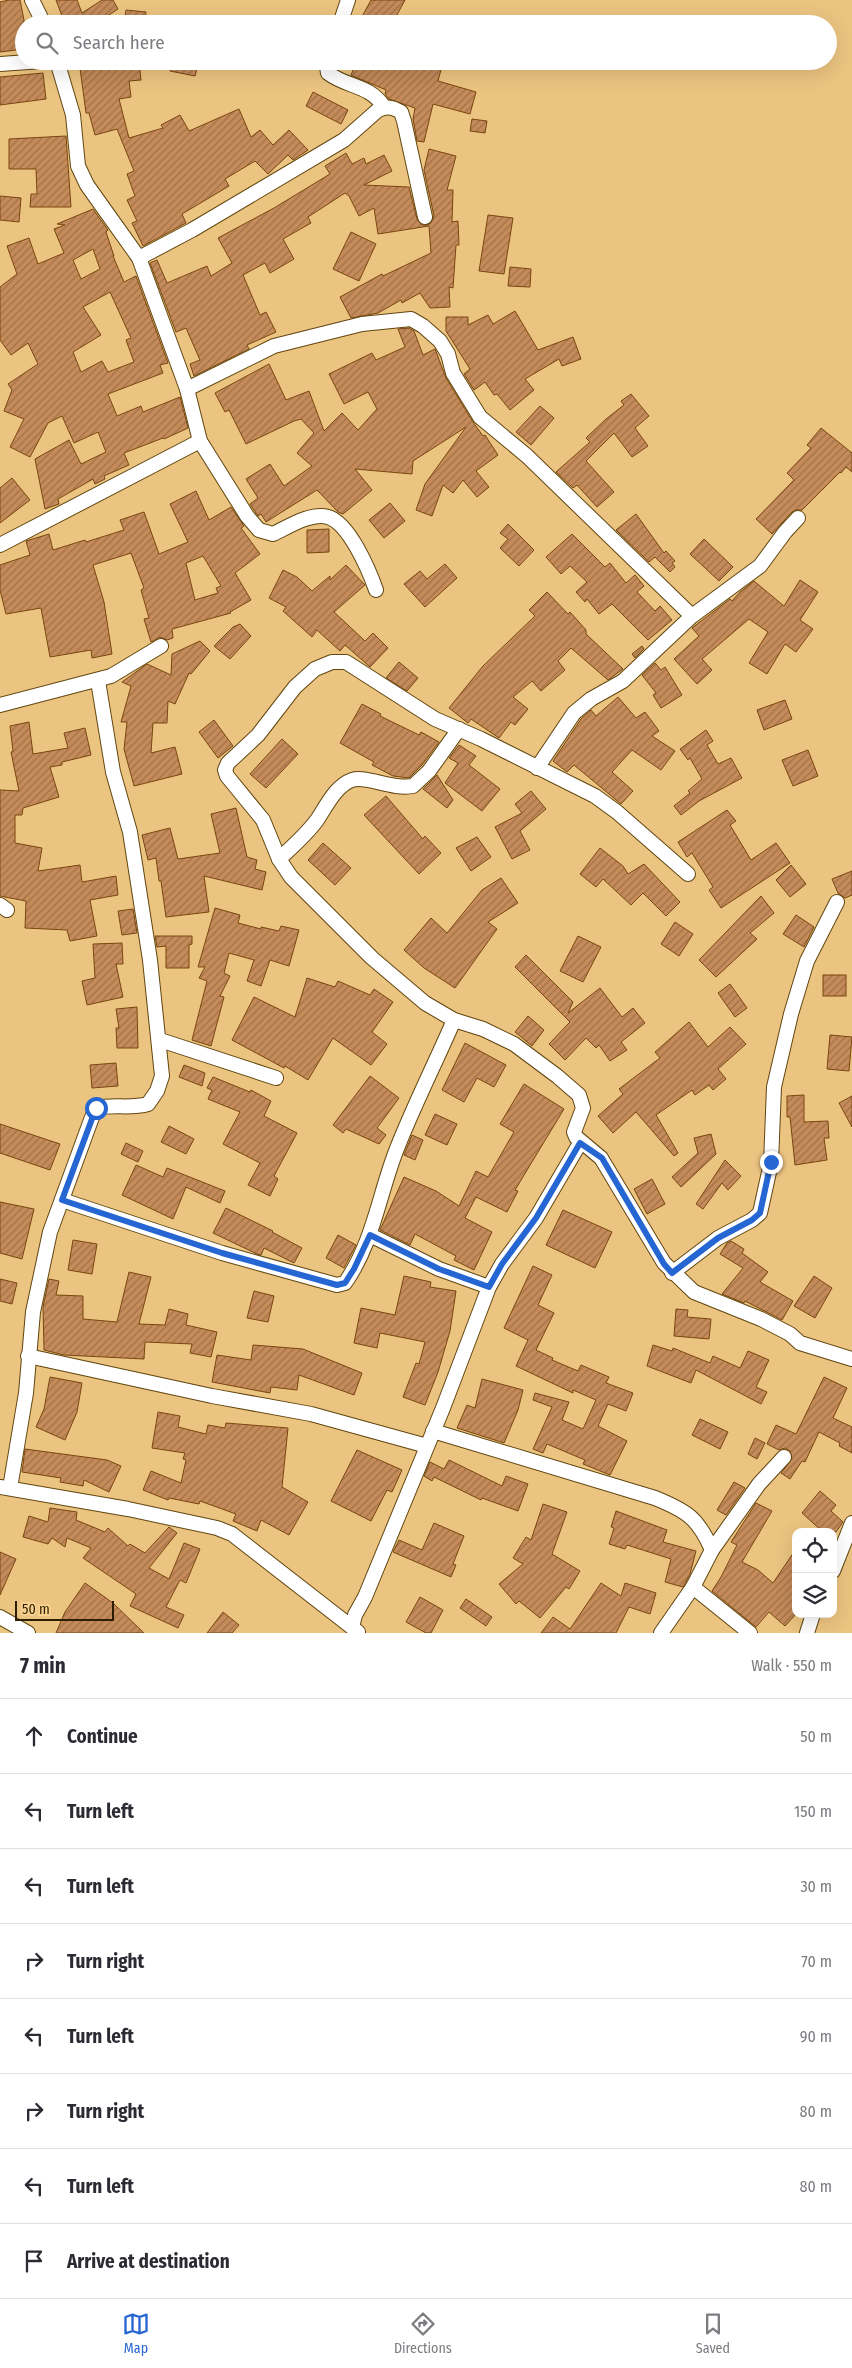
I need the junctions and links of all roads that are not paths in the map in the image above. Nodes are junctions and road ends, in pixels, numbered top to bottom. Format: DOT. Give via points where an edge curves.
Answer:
graph roads {
  1 [pos="32,0"];
  2 [pos="348,0"];
  3 [pos="40,15"];
  4 [pos="343,15"];
  5 [pos="15,63"];
  6 [pos="0,64"];
  7 [pos="60,70"];
  8 [pos="328,70"];
  9 [pos="384,107"];
  10 [pos="424,217"];
  11 [pos="139,258"];
  12 [pos="187,389"];
  13 [pos="200,441"];
  14 [pos="798,518"];
  15 [pos="0,545"];
  16 [pos="376,590"];
  17 [pos="692,616"];
  18 [pos="161,646"];
  19 [pos="98,681"];
  20 [pos="0,704"];
  21 [pos="459,729"];
  22 [pos="537,768"];
  23 [pos="279,859"];
  24 [pos="688,874"];
  25 [pos="837,902"];
  26 [pos="454,1020"];
  27 [pos="160,1040"];
  28 [pos="276,1078"];
  29 [pos="580,1143"];
  30 [pos="62,1200"];
  31 [pos="370,1235"];
  32 [pos="672,1273"];
  33 [pos="489,1287"];
  34 [pos="28,1356"];
  35 [pos="852,1359"];
  36 [pos="433,1431"];
  37 [pos="427,1446"];
  38 [pos="784,1456"];
  39 [pos="5,1488"];
  40 [pos="852,1523"];
  41 [pos="712,1550"];
  42 [pos="837,1562"];
  43 [pos="693,1587"];
  44 [pos="0,1617"];
  45 [pos="813,1618"];
  46 [pos="355,1630"];
  47 [pos="28,1633"];
  48 [pos="661,1633"];
  49 [pos="750,1633"];
  50 [pos="807,1633"];
  1 -- 3 [label="street"];
  2 -- 4 [label="street"];
  5 -- 6 [label="street"];
  7 -- 11 [label="street" via="73,115 78,166 87,185"];
  8 -- 9 [label="street" via="335,78 377,96"];
  9 -- 10 [label="street" via="393,107 401,112 404,120"];
  9 -- 11 [label="street" via="344,140"];
  11 -- 12 [label="street"];
  12 -- 13 [label="street"];
  12 -- 17 [label="street" via="274,346 362,324 411,319 440,342 448,354 453,373 480,417 527,456"];
  13 -- 15 [label="street"];
  13 -- 16 [label="street" via="246,516 259,530 273,534 307,518 327,517 342,525 368,567"];
  14 -- 17 [label="street" via="760,566"];
  17 -- 22 [label="street" via="623,681 591,698 574,713"];
  18 -- 19 [label="street"];
  19 -- 20 [label="street"];
  19 -- 27 [label="street" via="113,772 130,832"];
  21 -- 22 [label="street"];
  21 -- 23 [label="street" via="429,771 413,786 392,787 362,779 352,780 338,790 296,845"];
  21 -- 23 [label="street" via="435,719 346,662 332,662 315,669 225,770 226,776 263,820"];
  22 -- 24 [label="street" via="595,796"];
  23 -- 26 [label="street" via="290,878 372,958 425,1003"];
  25 -- 32 [label="street" via="807,960 791,1014 774,1088 771,1162 760,1213 718,1238"];
  26 -- 29 [label="street" via="514,1044 578,1095 583,1108 574,1132"];
  26 -- 31 [label="street" via="396,1152"];
  27 -- 28 [label="street"];
  27 -- 30 [label="street" via="162,1076 157,1091 148,1104 137,1108 109,1105 96,1108"];
  29 -- 32 [label="street" via="602,1158"];
  29 -- 33 [label="street" via="536,1218"];
  30 -- 31 [label="street" via="222,1253 337,1285 345,1283"];
  30 -- 34 [label="street" via="50,1232"];
  31 -- 33 [label="street" via="439,1269"];
  32 -- 35 [label="street" via="694,1292 761,1319 800,1343"];
  33 -- 36 [label="street"];
  34 -- 37 [label="street" via="310,1414"];
  34 -- 39 [label="street" via="26,1393"];
  36 -- 37 [label="street"];
  36 -- 41 [label="street" via="673,1506 702,1528"];
  37 -- 46 [label="street" via="355,1615"];
  38 -- 41 [label="street" via="759,1484"];
  39 -- 46 [label="street" via="128,1509 232,1534"];
  40 -- 42 [label="street"];
  41 -- 43 [label="street"];
  43 -- 48 [label="street"];
  43 -- 49 [label="street"];
  44 -- 47 [label="street"];
  45 -- 50 [label="street"];
}
